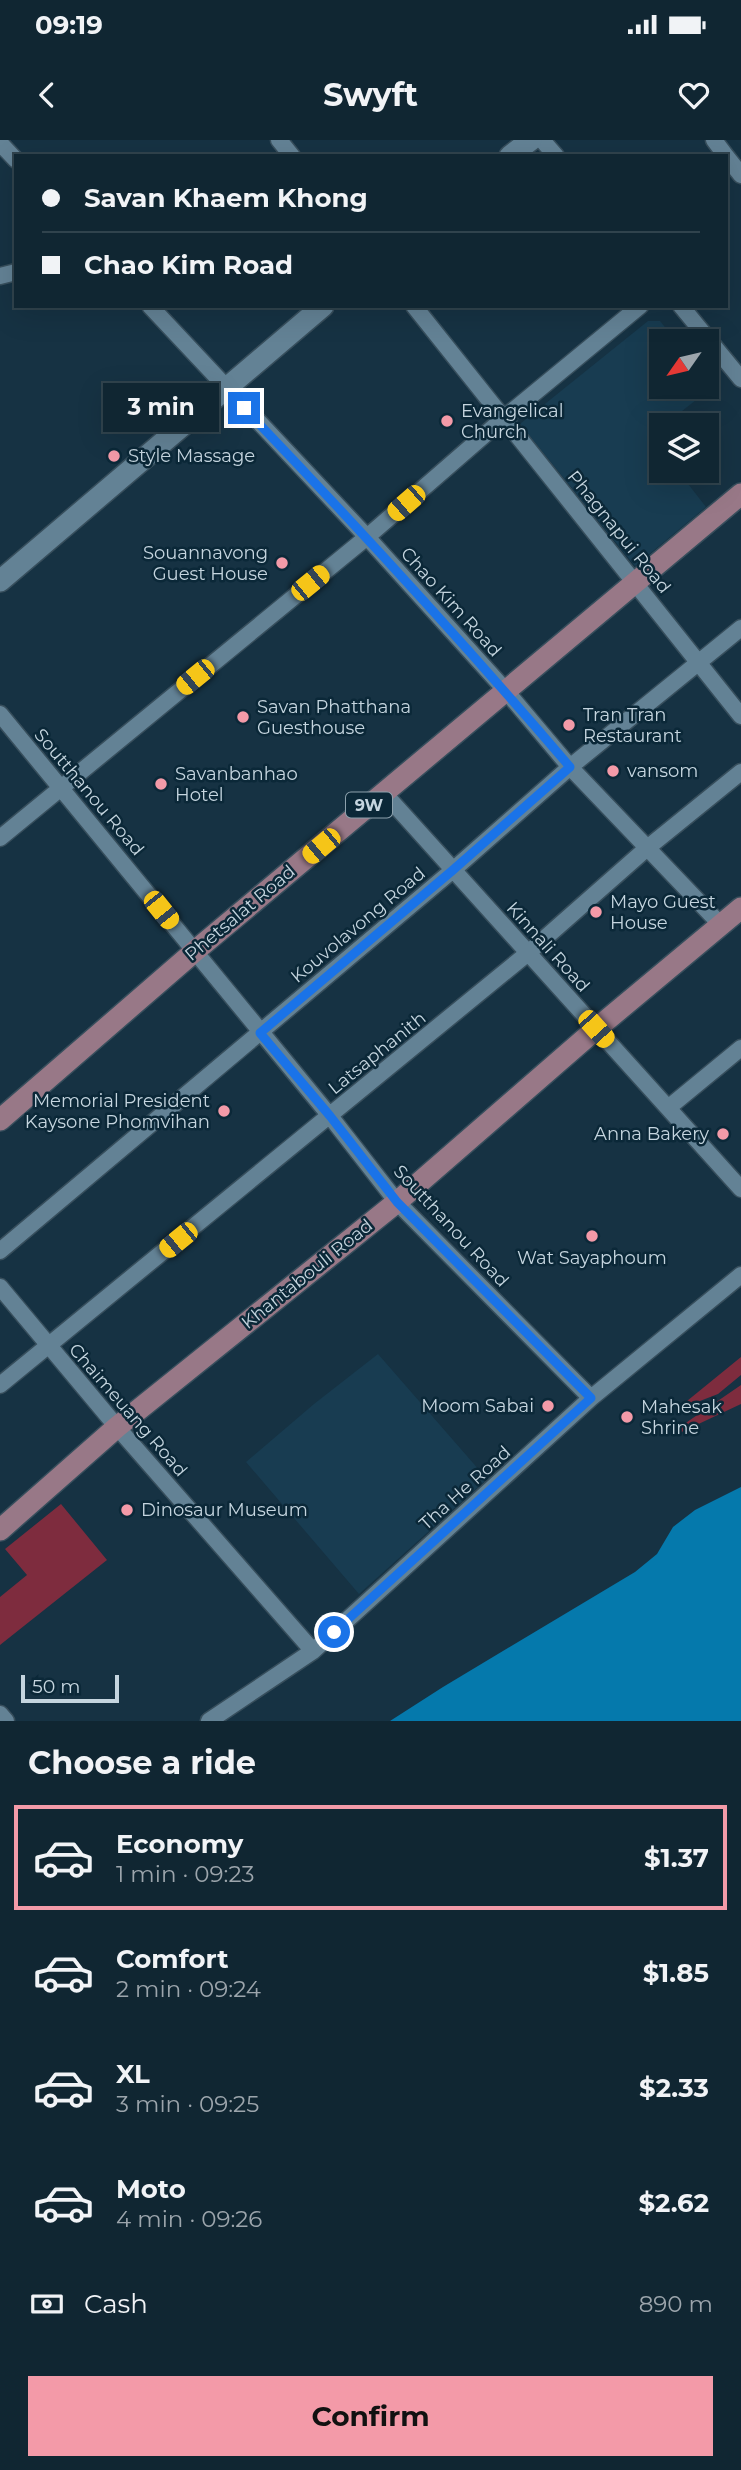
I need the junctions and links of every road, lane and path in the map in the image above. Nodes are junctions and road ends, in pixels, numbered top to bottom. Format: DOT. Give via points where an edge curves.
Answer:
graph roads {
  1 [pos="279,140"];
  2 [pos="531,140"];
  3 [pos="542,140"];
  4 [pos="0,143"];
  5 [pos="290,154"];
  6 [pos="513,154"];
  7 [pos="554,154"];
  8 [pos="14,158"];
  9 [pos="728,159"];
  10 [pos="741,175"];
  11 [pos="152,308"];
  12 [pos="321,308"];
  13 [pos="416,308"];
  14 [pos="638,308"];
  15 [pos="683,308"];
  16 [pos="741,379"];
  17 [pos="227,389"];
  18 [pos="504,418"];
  19 [pos="741,494"];
  20 [pos="367,537"];
  21 [pos="0,581"];
  22 [pos="635,582"];
  23 [pos="741,628"];
  24 [pos="698,663"];
  25 [pos="506,691"];
  26 [pos="0,714"];
  27 [pos="741,716"];
  28 [pos="570,767"];
  29 [pos="741,772"];
  30 [pos="61,787"];
  31 [pos="384,793"];
  32 [pos="0,838"];
  33 [pos="646,849"];
  34 [pos="453,870"];
  35 [pos="741,908"];
  36 [pos="721,925"];
  37 [pos="195,951"];
  38 [pos="528,953"];
  39 [pos="596,1029"];
  40 [pos="260,1033"];
  41 [pos="741,1048"];
  42 [pos="668,1108"];
  43 [pos="330,1116"];
  44 [pos="0,1120"];
  45 [pos="741,1189"];
  46 [pos="397,1202"];
  47 [pos="0,1251"];
  48 [pos="741,1275"];
  49 [pos="0,1287"];
  50 [pos="48,1345"];
  51 [pos="0,1385"];
  52 [pos="591,1398"];
  53 [pos="117,1427"];
  54 [pos="0,1530"];
  55 [pos="313,1651"];
  56 [pos="0,1714"];
  57 [pos="6,1721"];
  58 [pos="209,1721"];
  1 -- 5 [label="street"];
  2 -- 6 [label="street"];
  3 -- 7 [label="street"];
  4 -- 8 [label="street"];
  9 -- 10 [label="street"];
  11 -- 17 [label="street, Chao Kim Road"];
  12 -- 17 [label="street"];
  13 -- 18 [label="street, Phagnapui Road"];
  14 -- 18 [label="street"];
  15 -- 16 [label="street"];
  17 -- 20 [label="street, Chao Kim Road"];
  17 -- 21 [label="street"];
  18 -- 20 [label="street"];
  18 -- 22 [label="street, Phagnapui Road"];
  19 -- 22 [label="main road, Phetsalat Road / 9W"];
  20 -- 25 [label="street, Chao Kim Road"];
  20 -- 30 [label="street"];
  22 -- 24 [label="street, Phagnapui Road"];
  22 -- 25 [label="main road, Phetsalat Road / 9W"];
  23 -- 24 [label="street, Kouvolavong Road"];
  24 -- 27 [label="street, Phagnapui Road"];
  24 -- 28 [label="street, Kouvolavong Road"];
  25 -- 28 [label="street, Chao Kim Road"];
  25 -- 31 [label="main road, Phetsalat Road / 9W"];
  26 -- 30 [label="street, Soutthanou Road"];
  28 -- 33 [label="street, Chao Kim Road"];
  28 -- 34 [label="street, Kouvolavong Road"];
  29 -- 33 [label="street, Latsaphanith"];
  30 -- 32 [label="street"];
  30 -- 37 [label="street, Soutthanou Road"];
  31 -- 34 [label="street, Kinnali Road"];
  31 -- 37 [label="main road, Phetsalat Road / 9W"];
  33 -- 36 [label="street, Chao Kim Road"];
  33 -- 38 [label="street, Latsaphanith"];
  34 -- 38 [label="street, Kinnali Road"];
  34 -- 40 [label="street, Kouvolavong Road"];
  35 -- 36 [label="main road, Khantabouli Road"];
  36 -- 39 [label="main road, Khantabouli Road"];
  37 -- 40 [label="street, Soutthanou Road"];
  37 -- 44 [label="main road, Phetsalat Road / 9W"];
  38 -- 39 [label="street, Kinnali Road"];
  38 -- 43 [label="street, Latsaphanith"];
  39 -- 42 [label="street, Kinnali Road"];
  39 -- 46 [label="main road, Khantabouli Road"];
  40 -- 43 [label="street, Soutthanou Road"];
  40 -- 47 [label="street, Kouvolavong Road"];
  41 -- 42 [label="street"];
  42 -- 45 [label="street, Kinnali Road"];
  43 -- 46 [label="street, Soutthanou Road"];
  43 -- 50 [label="street, Latsaphanith"];
  46 -- 52 [label="street, Soutthanou Road"];
  46 -- 53 [label="main road, Khantabouli Road"];
  48 -- 52 [label="street, Tha He Road"];
  49 -- 50 [label="street, Chaimeuang Road"];
  50 -- 51 [label="street, Latsaphanith"];
  50 -- 53 [label="street, Chaimeuang Road"];
  52 -- 55 [label="street, Tha He Road"];
  53 -- 54 [label="main road, Khantabouli Road"];
  53 -- 55 [label="street, Chaimeuang Road"];
  55 -- 58 [label="street, Tha He Road"];
  56 -- 57 [label="street"];
}
